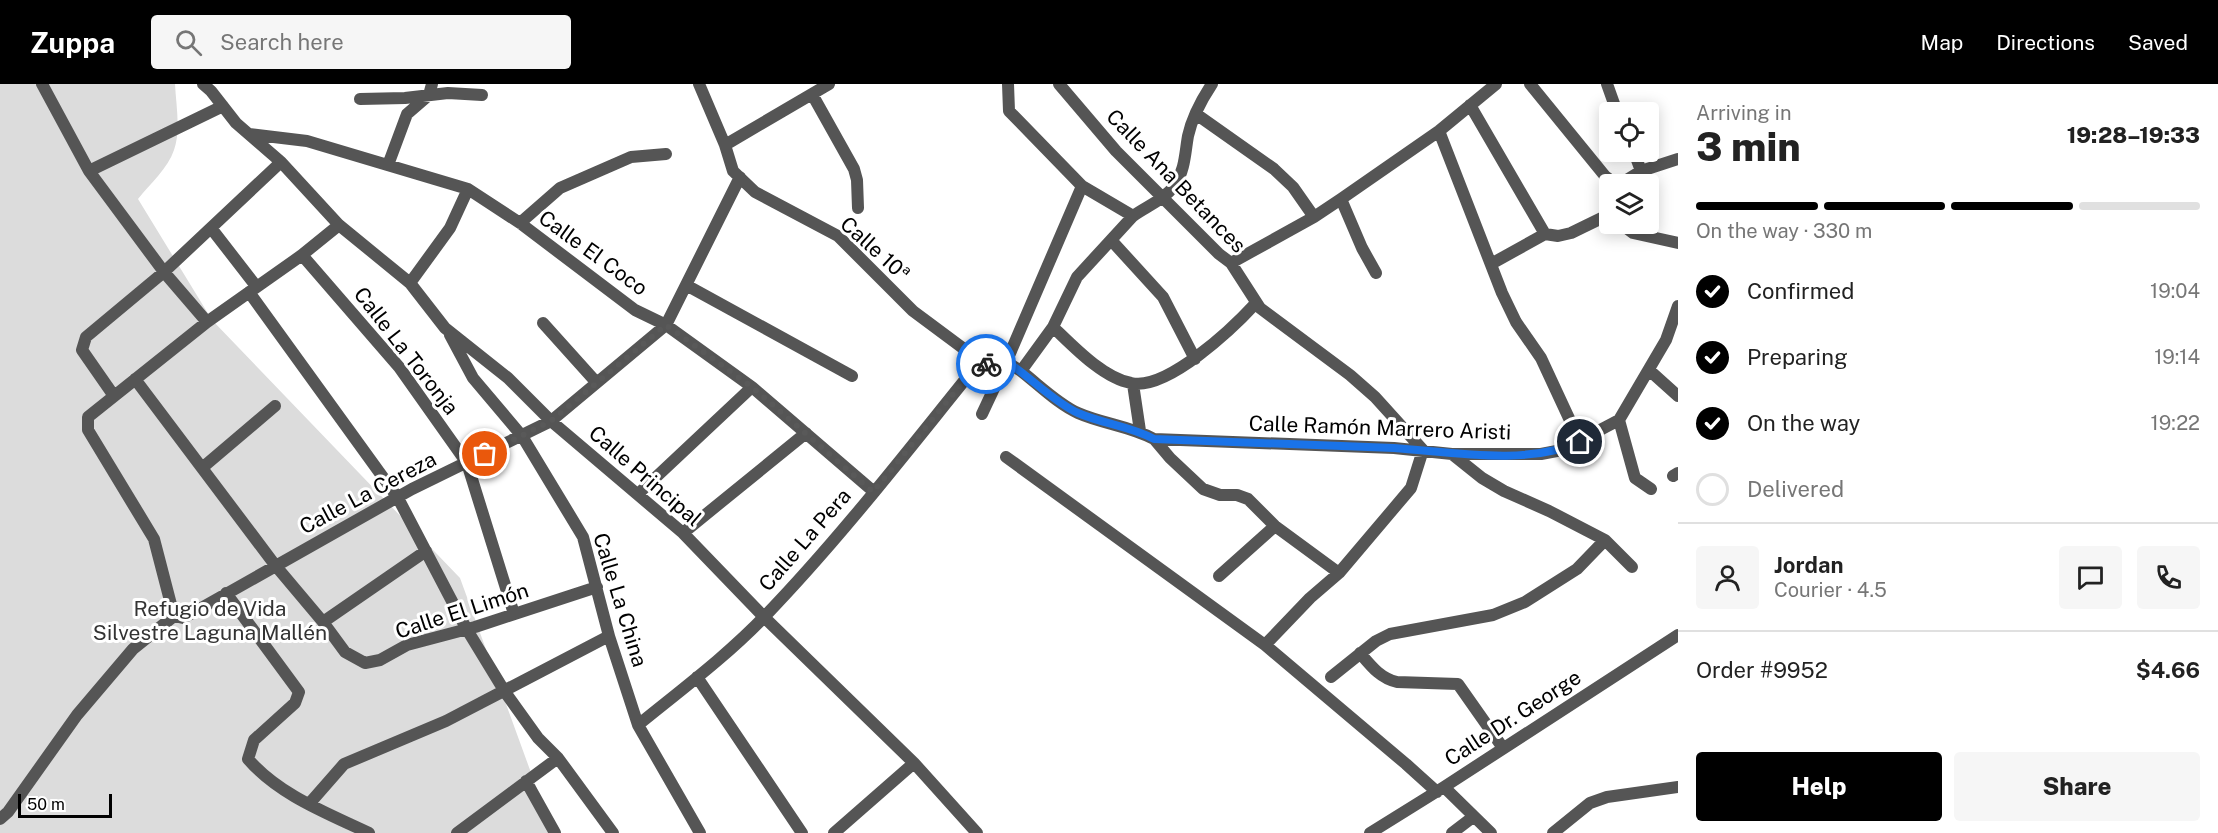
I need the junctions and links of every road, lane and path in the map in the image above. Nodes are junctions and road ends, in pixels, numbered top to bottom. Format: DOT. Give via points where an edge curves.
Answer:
graph roads {
  1 [pos="42,84"];
  2 [pos="699,84"];
  3 [pos="829,84"];
  4 [pos="1008,84"];
  5 [pos="1059,84"];
  6 [pos="1212,84"];
  7 [pos="1530,84"];
  8 [pos="1607,84"];
  9 [pos="212,86"];
  10 [pos="1490,86"];
  11 [pos="431,89"];
  12 [pos="812,94"];
  13 [pos="482,95"];
  14 [pos="360,99"];
  15 [pos="1613,102"];
  16 [pos="1470,105"];
  17 [pos="223,106"];
  18 [pos="1196,114"];
  19 [pos="1439,132"];
  20 [pos="248,134"];
  21 [pos="725,145"];
  22 [pos="666,154"];
  23 [pos="1678,159"];
  24 [pos="281,162"];
  25 [pos="1638,162"];
  26 [pos="388,165"];
  27 [pos="88,171"];
  28 [pos="1641,171"];
  29 [pos="1603,174"];
  30 [pos="1636,174"];
  31 [pos="740,177"];
  32 [pos="1082,186"];
  33 [pos="468,189"];
  34 [pos="1163,198"];
  35 [pos="1341,199"];
  36 [pos="858,208"];
  37 [pos="1133,216"];
  38 [pos="1314,217"];
  39 [pos="1599,219"];
  40 [pos="520,223"];
  41 [pos="339,225"];
  42 [pos="211,228"];
  43 [pos="1545,234"];
  44 [pos="1638,234"];
  45 [pos="1111,240"];
  46 [pos="1678,243"];
  47 [pos="302,255"];
  48 [pos="1232,263"];
  49 [pos="1491,264"];
  50 [pos="164,272"];
  51 [pos="1376,273"];
  52 [pos="410,283"];
  53 [pos="686,285"];
  54 [pos="253,289"];
  55 [pos="1256,303"];
  56 [pos="1678,306"];
  57 [pos="207,322"];
  58 [pos="543,323"];
  59 [pos="666,325"];
  60 [pos="1053,327"];
  61 [pos="446,328"];
  62 [pos="1195,359"];
  63 [pos="981,360"];
  64 [pos="1005,365"];
  65 [pos="1649,370"];
  66 [pos="1021,371"];
  67 [pos="852,376"];
  68 [pos="135,379"];
  69 [pos="596,382"];
  70 [pos="1133,384"];
  71 [pos="752,387"];
  72 [pos="114,396"];
  73 [pos="1678,396"];
  74 [pos="274,406"];
  75 [pos="982,414"];
  76 [pos="1619,420"];
  77 [pos="551,421"];
  78 [pos="1140,431"];
  79 [pos="806,434"];
  80 [pos="522,436"];
  81 [pos="1154,439"];
  82 [pos="1580,442"];
  83 [pos="1423,450"];
  84 [pos="1452,454"];
  85 [pos="1006,457"];
  86 [pos="467,463"];
  87 [pos="202,468"];
  88 [pos="1651,489"];
  89 [pos="873,492"];
  90 [pos="638,494"];
  91 [pos="398,498"];
  92 [pos="1275,526"];
  93 [pos="683,533"];
  94 [pos="1605,540"];
  95 [pos="426,551"];
  96 [pos="275,565"];
  97 [pos="1632,567"];
  98 [pos="1339,573"];
  99 [pos="1219,576"];
  100 [pos="597,587"];
  101 [pos="226,593"];
  102 [pos="514,614"];
  103 [pos="178,617"];
  104 [pos="764,617"];
  105 [pos="323,622"];
  106 [pos="466,628"];
  107 [pos="1678,635"];
  108 [pos="609,636"];
  109 [pos="1265,645"];
  110 [pos="1360,653"];
  111 [pos="697,677"];
  112 [pos="1331,677"];
  113 [pos="505,692"];
  114 [pos="638,725"];
  115 [pos="1503,748"];
  116 [pos="558,758"];
  117 [pos="914,763"];
  118 [pos="526,781"];
  119 [pos="1678,787"];
  120 [pos="1440,790"];
  121 [pos="309,804"];
  122 [pos="1473,817"];
  123 [pos="0,819"];
  124 [pos="974,832"];
  125 [pos="369,833"];
  126 [pos="456,833"];
  127 [pos="555,833"];
  128 [pos="613,833"];
  129 [pos="699,833"];
  130 [pos="802,833"];
  131 [pos="834,833"];
  132 [pos="1370,833"];
  133 [pos="1452,833"];
  134 [pos="1491,833"];
  135 [pos="1553,833"];
  1 -- 27 [label="street"];
  2 -- 21 [label="street, Calle 10ª"];
  3 -- 12 [label="street"];
  4 -- 32 [label="street" via="1009,111"];
  5 -- 34 [label="street, Calle Ana Betances" via="1116,151"];
  6 -- 18 [label="street"];
  7 -- 29 [label="street"];
  8 -- 15 [label="street"];
  9 -- 17 [label="street, Calle Principal"];
  10 -- 16 [label="street"];
  11 -- 13 [label="street"];
  11 -- 14 [label="street" via="405,98"];
  11 -- 26 [label="street" via="407,114"];
  12 -- 21 [label="street"];
  12 -- 36 [label="street" via="854,169"];
  16 -- 19 [label="street"];
  16 -- 43 [label="street"];
  17 -- 20 [label="street, Calle Principal"];
  17 -- 27 [label="street"];
  18 -- 34 [label="street" via="1183,169"];
  18 -- 38 [label="street" via="1274,169"];
  19 -- 35 [label="street"];
  19 -- 49 [label="street"];
  20 -- 24 [label="street, Calle Principal"];
  20 -- 26 [label="street, Calle El Coco" via="307,141"];
  21 -- 31 [label="street, Calle 10ª"];
  22 -- 40 [label="street" via="631,158 560,189"];
  23 -- 28 [label="street"];
  24 -- 41 [label="street, Calle Principal"];
  24 -- 42 [label="street"];
  25 -- 28 [label="street"];
  26 -- 33 [label="street, Calle El Coco"];
  27 -- 50 [label="street"];
  28 -- 30 [label="street"];
  31 -- 53 [label="street, Calle La Cereza"];
  31 -- 63 [label="street, Calle 10ª" via="755,192 838,236 913,311"];
  32 -- 37 [label="street"];
  32 -- 64 [label="street"];
  33 -- 40 [label="street, Calle El Coco"];
  33 -- 52 [label="street" via="450,228"];
  34 -- 37 [label="street"];
  34 -- 48 [label="street, Calle Ana Betances"];
  35 -- 38 [label="street"];
  35 -- 51 [label="street"];
  37 -- 45 [label="street"];
  38 -- 48 [label="street"];
  39 -- 43 [label="street" via="1571,233"];
  40 -- 59 [label="street, Calle El Coco" via="635,310"];
  41 -- 47 [label="street"];
  41 -- 52 [label="street, Calle Principal"];
  42 -- 50 [label="street"];
  42 -- 54 [label="street"];
  43 -- 49 [label="street"];
  44 -- 46 [label="street"];
  45 -- 60 [label="street" via="1077,277"];
  45 -- 62 [label="street" via="1163,297"];
  47 -- 54 [label="street"];
  47 -- 86 [label="street, Calle La Toronja" via="399,367"];
  48 -- 55 [label="street, Calle Ana Betances"];
  49 -- 82 [label="street" via="1516,322 1541,358"];
  50 -- 57 [label="street"];
  50 -- 72 [label="street" via="83,342 82,350"];
  52 -- 61 [label="street, Calle Principal"];
  53 -- 59 [label="street, Calle La Cereza"];
  53 -- 67 [label="street"];
  54 -- 57 [label="street"];
  54 -- 91 [label="street"];
  55 -- 62 [label="street"];
  55 -- 83 [label="street, Calle Ana Betances" via="1375,397"];
  56 -- 65 [label="street, Calle Ramón Marrero Aristi" via="1666,340"];
  57 -- 68 [label="street"];
  58 -- 69 [label="street"];
  59 -- 69 [label="street, Calle La Cereza"];
  59 -- 71 [label="street, Calle El Coco"];
  60 -- 66 [label="street"];
  60 -- 70 [label="street" via="1099,367"];
  61 -- 77 [label="street, Calle Principal" via="508,378"];
  61 -- 80 [label="street, Calle La China" via="473,378"];
  62 -- 70 [label="street" via="1160,379"];
  63 -- 64 [label="street, Calle 10ª" via="992,369"];
  63 -- 89 [label="street, Calle La Pera"];
  64 -- 66 [label="street, Calle Ramón Marrero Aristi"];
  64 -- 75 [label="street"];
  65 -- 73 [label="street"];
  65 -- 76 [label="street, Calle Ramón Marrero Aristi"];
  66 -- 78 [label="street, Calle Ramón Marrero Aristi" via="1076,412"];
  68 -- 72 [label="street"];
  68 -- 87 [label="street, Calle El Limón"];
  69 -- 77 [label="street, Calle La Cereza"];
  70 -- 78 [label="street"];
  71 -- 79 [label="street, Calle El Coco"];
  71 -- 90 [label="street"];
  72 -- 103 [label="street" via="88,417 88,430 154,539"];
  74 -- 87 [label="street"];
  76 -- 82 [label="street, Calle Ramón Marrero Aristi"];
  76 -- 88 [label="street" via="1635,478"];
  77 -- 80 [label="street, Calle La Cereza"];
  77 -- 90 [label="street, Calle Principal"];
  78 -- 81 [label="street, Calle Ramón Marrero Aristi"];
  79 -- 89 [label="street, Calle El Coco"];
  79 -- 93 [label="street"];
  80 -- 86 [label="street, Calle La Cereza"];
  80 -- 100 [label="street, Calle La China" via="583,537"];
  81 -- 83 [label="street, Calle Ramón Marrero Aristi"];
  81 -- 92 [label="street" via="1203,489 1248,499"];
  82 -- 84 [label="street, Calle Ramón Marrero Aristi" via="1541,453"];
  83 -- 84 [label="street, Calle Ramón Marrero Aristi"];
  83 -- 98 [label="street" via="1411,488"];
  84 -- 94 [label="street" via="1482,478"];
  85 -- 109 [label="street"];
  86 -- 91 [label="street, Calle La Cereza"];
  86 -- 102 [label="street, Calle La Toronja"];
  87 -- 96 [label="street, Calle El Limón"];
  89 -- 104 [label="street, Calle La Pera"];
  90 -- 93 [label="street, Calle Principal"];
  91 -- 95 [label="street"];
  91 -- 96 [label="street, Calle La Cereza"];
  92 -- 98 [label="street"];
  92 -- 99 [label="street"];
  93 -- 104 [label="street, Calle Principal"];
  94 -- 97 [label="street"];
  94 -- 110 [label="street" via="1577,569 1525,602 1493,615 1390,634"];
  95 -- 105 [label="street"];
  95 -- 106 [label="street"];
  96 -- 101 [label="street, Calle La Cereza"];
  96 -- 105 [label="street, Calle El Limón"];
  98 -- 109 [label="street"];
  100 -- 102 [label="street, Calle El Limón"];
  100 -- 108 [label="street, Calle La China"];
  101 -- 103 [label="street, Calle La Cereza"];
  101 -- 121 [label="street" via="299,692 295,703 254,740 248,759 260,774"];
  102 -- 106 [label="street, Calle El Limón"];
  103 -- 123 [label="street, Calle La Cereza" via="133,649 76,715"];
  104 -- 111 [label="street, Calle La Pera"];
  104 -- 117 [label="street, Calle Principal"];
  105 -- 106 [label="street, Calle El Limón" via="345,652 365,663 380,660 407,645"];
  106 -- 113 [label="street"];
  107 -- 115 [label="street, Calle Dr. George"];
  108 -- 113 [label="street"];
  108 -- 114 [label="street, Calle La China"];
  109 -- 120 [label="street"];
  110 -- 112 [label="street"];
  110 -- 115 [label="street" via="1387,680 1458,684"];
  111 -- 114 [label="street, Calle La Pera"];
  111 -- 130 [label="street"];
  113 -- 116 [label="street" via="537,738"];
  113 -- 121 [label="street" via="344,764"];
  114 -- 129 [label="street, Calle La China"];
  115 -- 120 [label="street, Calle Dr. George"];
  116 -- 118 [label="street"];
  116 -- 128 [label="street"];
  117 -- 124 [label="street, Calle Principal"];
  117 -- 131 [label="street"];
  118 -- 126 [label="street"];
  118 -- 127 [label="street"];
  119 -- 135 [label="street" via="1590,802"];
  120 -- 122 [label="street"];
  120 -- 132 [label="street, Calle Dr. George"];
  121 -- 125 [label="street"];
  122 -- 133 [label="street"];
  122 -- 134 [label="street"];
}
